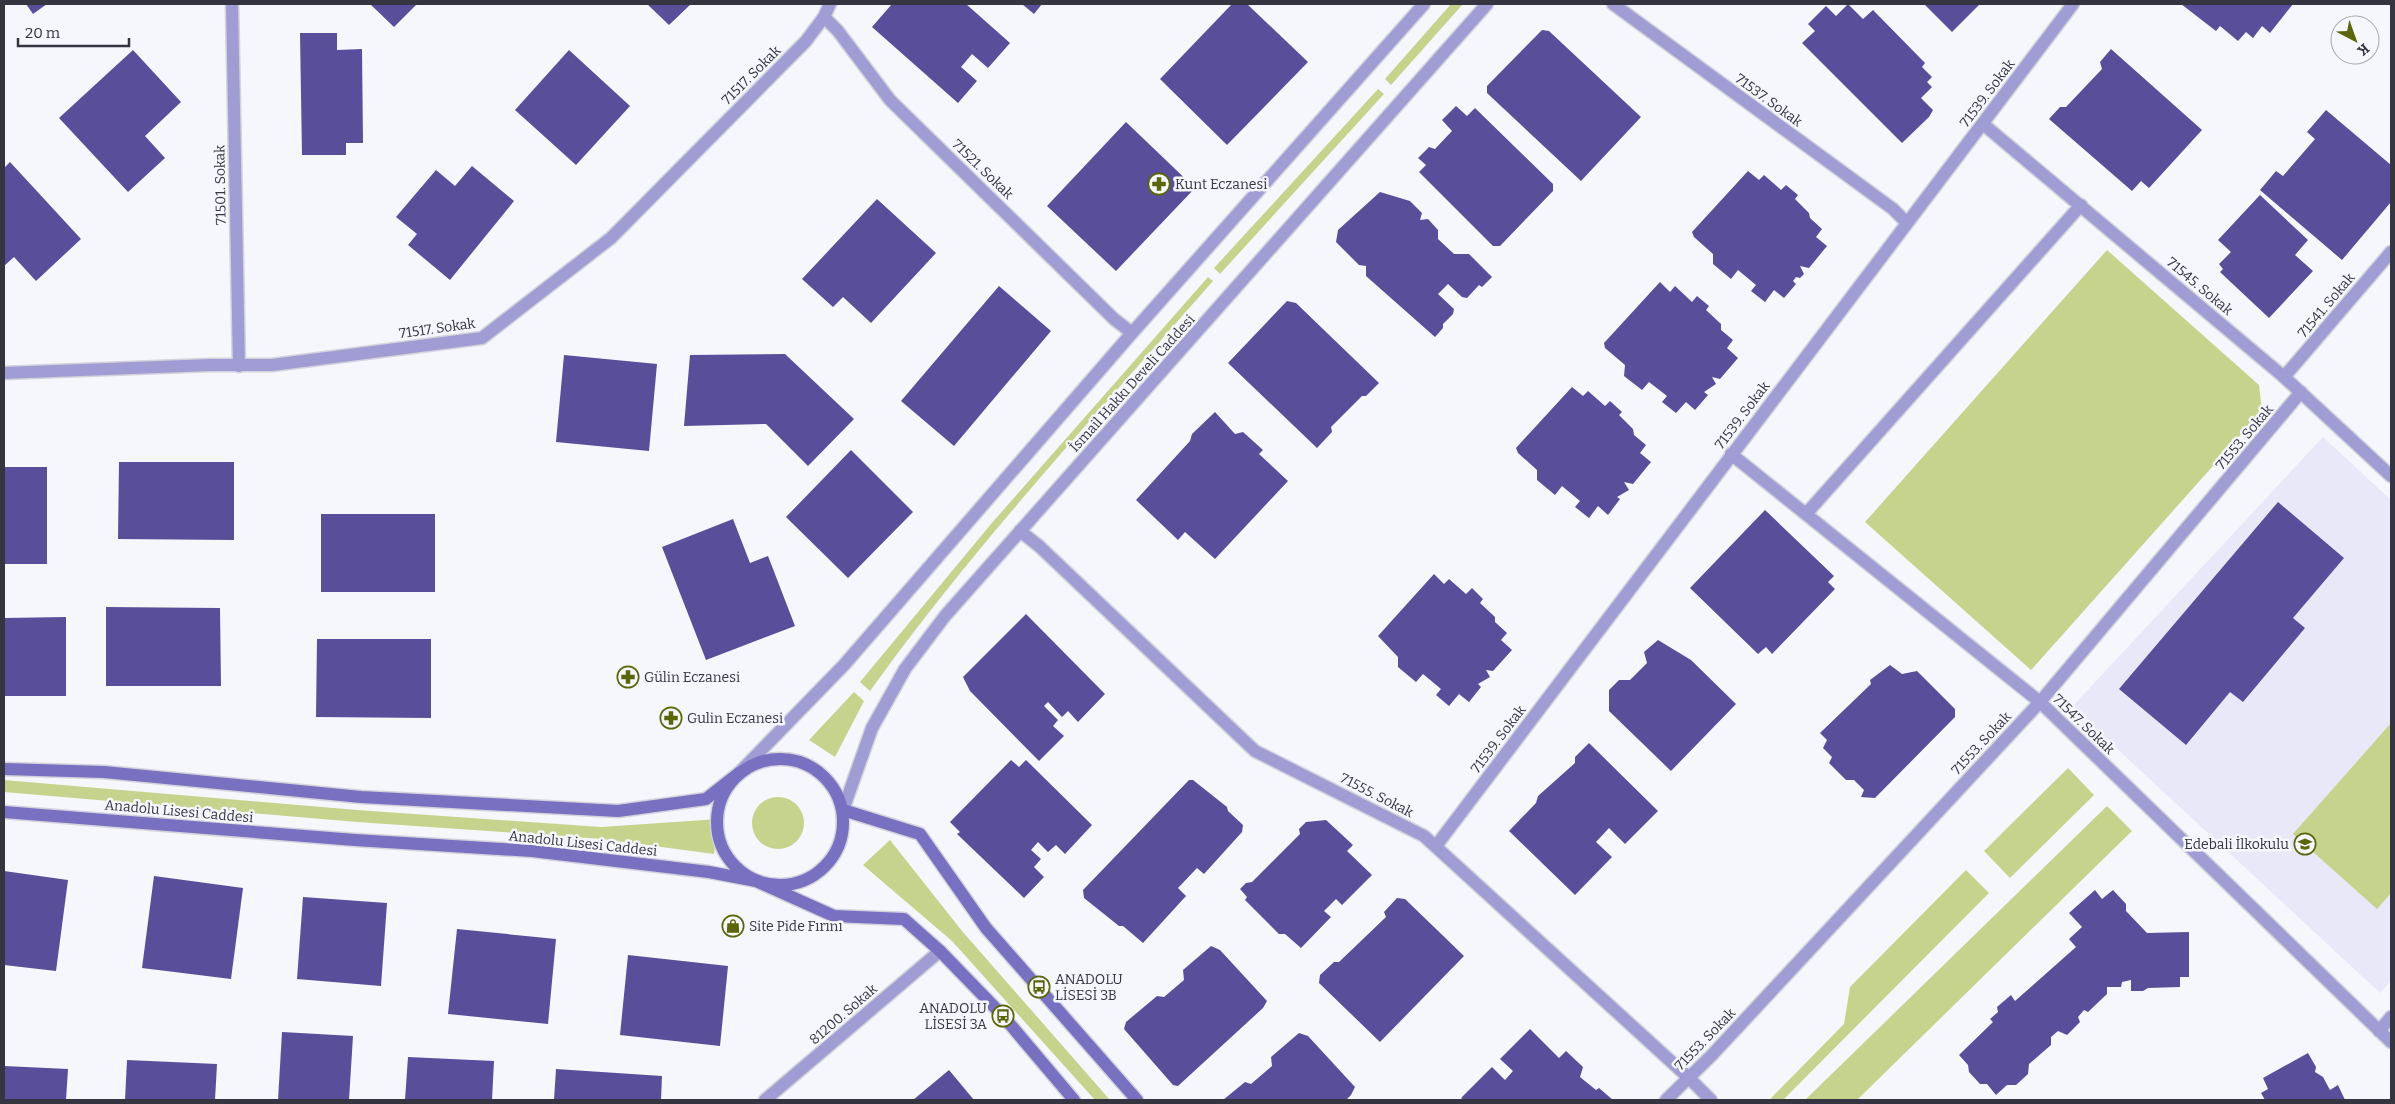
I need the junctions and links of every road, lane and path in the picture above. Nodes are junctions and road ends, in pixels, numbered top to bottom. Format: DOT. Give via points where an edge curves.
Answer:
graph roads {
  1 [pos="232,4"];
  2 [pos="830,4"];
  3 [pos="1424,4"];
  4 [pos="1487,4"];
  5 [pos="1613,4"];
  6 [pos="2073,4"];
  7 [pos="824,17"];
  8 [pos="1984,124"];
  9 [pos="2081,205"];
  10 [pos="1906,222"];
  11 [pos="2391,252"];
  12 [pos="1132,333"];
  13 [pos="239,366"];
  14 [pos="4,373"];
  15 [pos="2284,377"];
  16 [pos="2301,392"];
  17 [pos="1731,454"];
  18 [pos="2391,476"];
  19 [pos="1806,514"];
  20 [pos="1020,532"];
  21 [pos="2040,702"];
  22 [pos="4,769"];
  23 [pos="739,773"];
  24 [pos="843,810"];
  25 [pos="4,812"];
  26 [pos="1436,846"];
  27 [pos="756,881"];
  28 [pos="940,951"];
  29 [pos="2391,1017"];
  30 [pos="2379,1031"];
  31 [pos="2391,1042"];
  32 [pos="1688,1077"];
  33 [pos="766,1100"];
  34 [pos="1074,1100"];
  35 [pos="1138,1100"];
  36 [pos="1666,1100"];
  37 [pos="1711,1100"];
  1 -- 13 [label="street, 71501. Sokak"];
  2 -- 7 [label="street, 71517. Sokak"];
  3 -- 12 [label="street"];
  4 -- 20 [label="street, İsmail Hakkı Develi Caddesi"];
  5 -- 10 [label="street, 71537. Sokak" via="1893,209"];
  6 -- 8 [label="street, 71539. Sokak"];
  7 -- 12 [label="street, 71521. Sokak" via="890,100"];
  7 -- 13 [label="street, 71517. Sokak" via="806,41 611,238 482,338 272,365"];
  8 -- 9 [label="street, 71545. Sokak"];
  8 -- 10 [label="street, 71539. Sokak"];
  9 -- 15 [label="street, 71545. Sokak"];
  9 -- 19 [label="street"];
  10 -- 17 [label="street, 71539. Sokak"];
  11 -- 15 [label="street, 71541. Sokak"];
  12 -- 23 [label="street" via="844,665"];
  13 -- 14 [label="street, 71517. Sokak"];
  15 -- 16 [label="street, 71545. Sokak"];
  16 -- 18 [label="street, 71545. Sokak"];
  16 -- 21 [label="street, 71553. Sokak"];
  17 -- 19 [label="street, 71547. Sokak"];
  17 -- 26 [label="street, 71539. Sokak"];
  19 -- 21 [label="street, 71547. Sokak"];
  20 -- 24 [label="street, İsmail Hakkı Develi Caddesi" via="945,616 905,669 872,728"];
  20 -- 26 [label="street, 71555. Sokak" via="1039,546 1255,751 1424,836"];
  21 -- 30 [label="street, 71547. Sokak"];
  21 -- 32 [label="street, 71553. Sokak"];
  22 -- 23 [label="main road" via="114,773 361,797 618,812 706,799"];
  23 -- 24 [label="main road" via="758,762 772,759 802,761 821,773 835,789"];
  23 -- 27 [label="main road" via="724,790 717,810 717,832 724,853 738,870"];
  24 -- 27 [label="main road" via="844,829 828,864 795,884 775,885"];
  24 -- 35 [label="main road" via="920,834 986,928"];
  25 -- 27 [label="main road, Anadolu Lisesi Caddesi" via="532,851 709,872"];
  26 -- 32 [label="street, 71555. Sokak"];
  27 -- 28 [label="main road, Anadolu Lisesi Caddesi" via="834,916 904,919"];
  28 -- 33 [label="street, 81200. Sokak"];
  28 -- 34 [label="main road, Anadolu Lisesi Caddesi" via="1003,1016"];
  29 -- 30 [label="street"];
  30 -- 31 [label="street, 71547. Sokak"];
  32 -- 36 [label="street, 71553. Sokak"];
  32 -- 37 [label="street, 71555. Sokak"];
}
